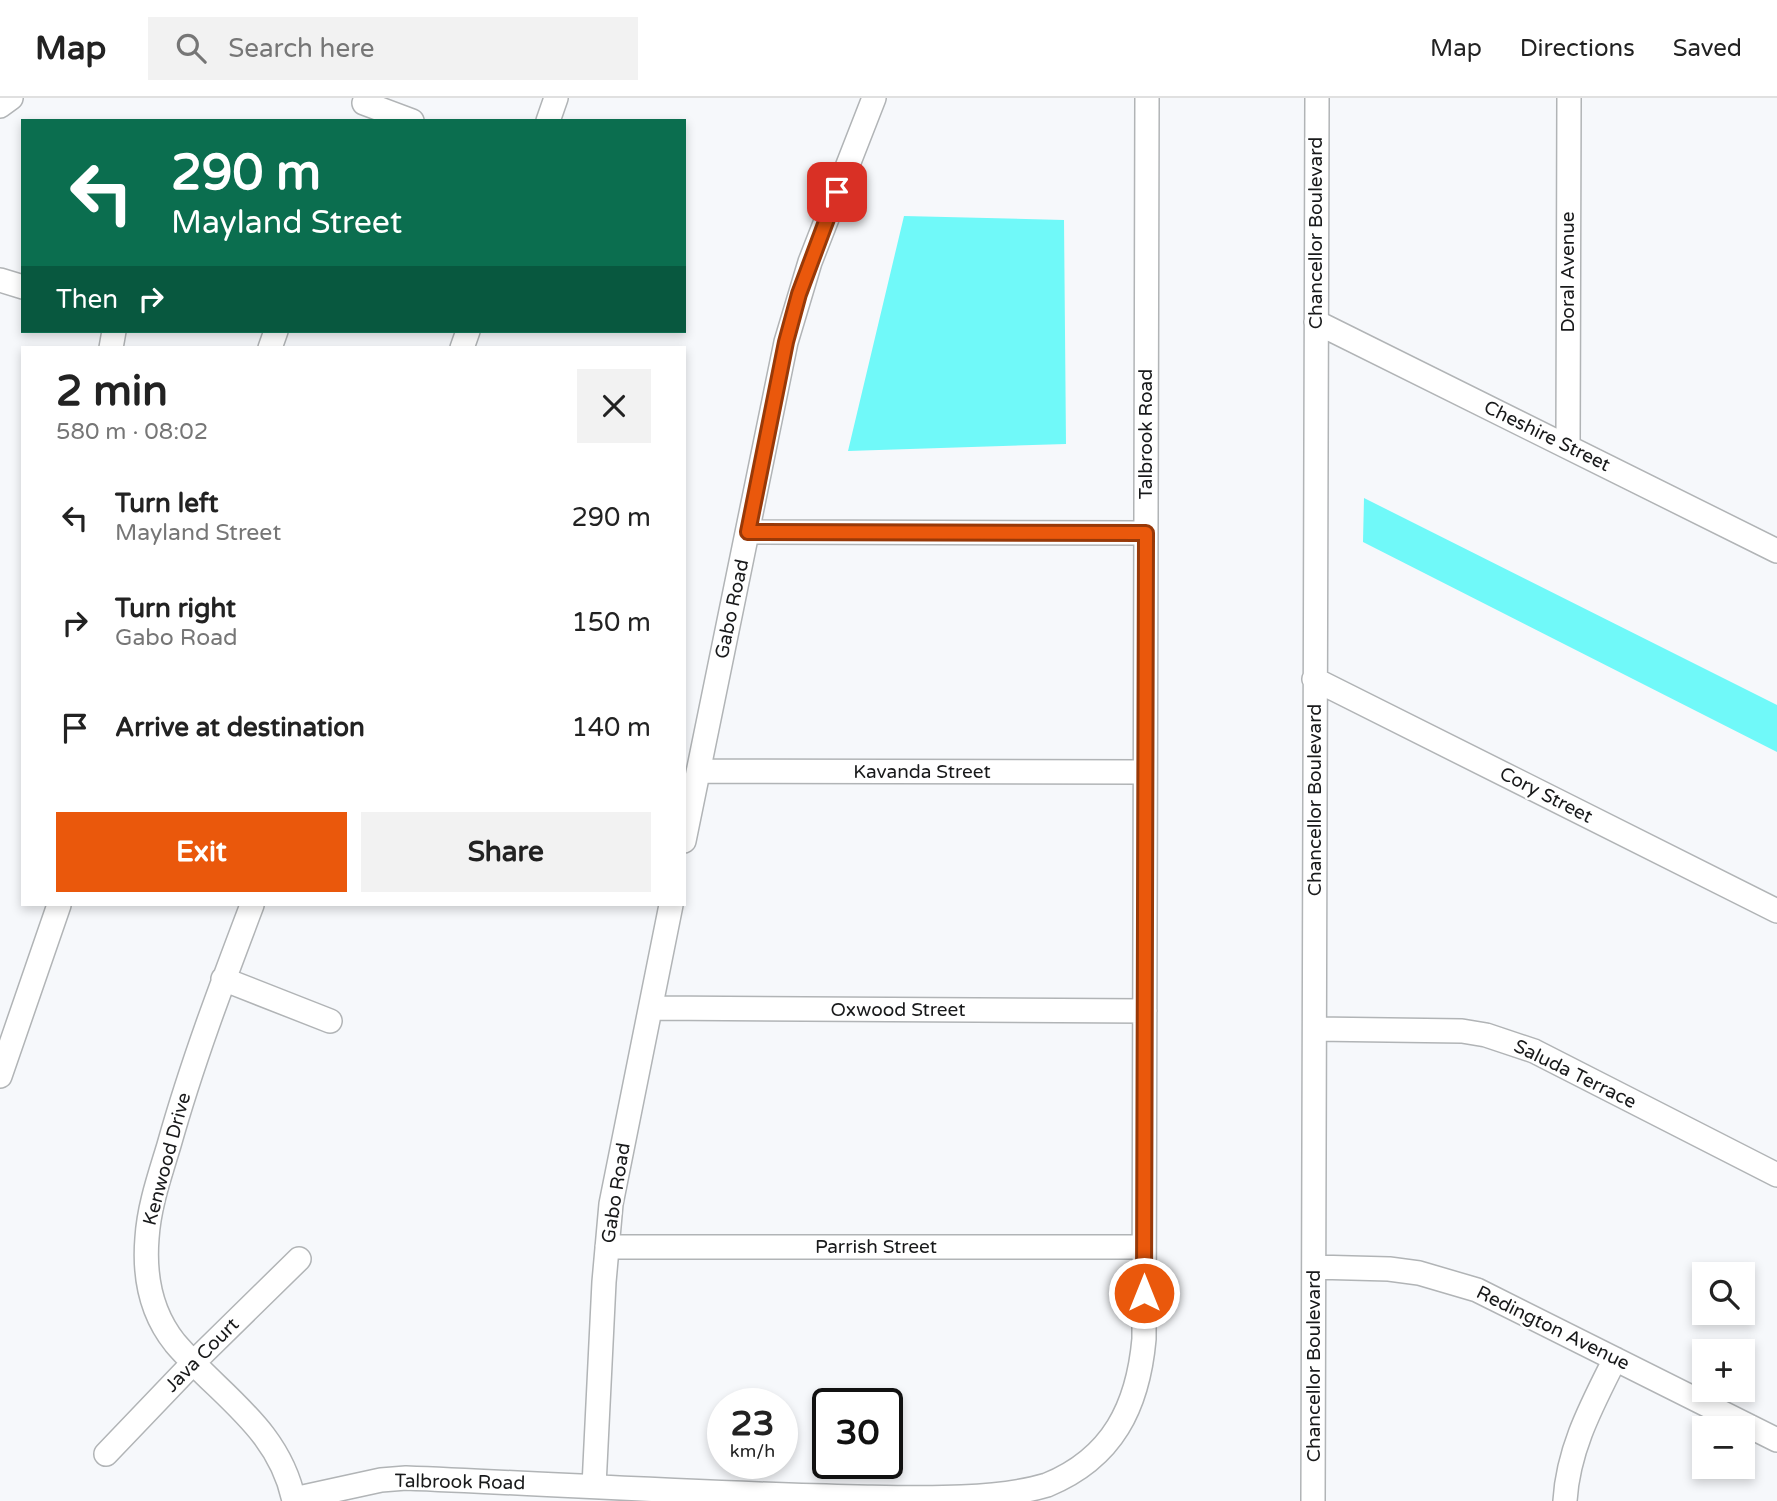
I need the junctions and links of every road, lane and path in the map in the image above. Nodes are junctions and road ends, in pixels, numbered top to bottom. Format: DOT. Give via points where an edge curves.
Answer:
graph roads {
  1 [pos="11,98"];
  2 [pos="556,98"];
  3 [pos="874,98"];
  4 [pos="1147,98"];
  5 [pos="1317,98"];
  6 [pos="1569,98"];
  7 [pos="0,106"];
  8 [pos="362,107"];
  9 [pos="405,119"];
  10 [pos="549,119"];
  11 [pos="0,280"];
  12 [pos="21,287"];
  13 [pos="1316,322"];
  14 [pos="1568,446"];
  15 [pos="748,532"];
  16 [pos="1146,533"];
  17 [pos="1777,551"];
  18 [pos="1314,678"];
  19 [pos="699,771"];
  20 [pos="1145,772"];
  21 [pos="686,832"];
  22 [pos="59,906"];
  23 [pos="252,906"];
  24 [pos="671,906"];
  25 [pos="1777,911"];
  26 [pos="223,979"];
  27 [pos="650,1009"];
  28 [pos="1145,1011"];
  29 [pos="330,1021"];
  30 [pos="1315,1029"];
  31 [pos="3,1050"];
  32 [pos="0,1076"];
  33 [pos="1777,1175"];
  34 [pos="607,1247"];
  35 [pos="1144,1247"];
  36 [pos="299,1259"];
  37 [pos="1314,1268"];
  38 [pos="1615,1359"];
  39 [pos="194,1362"];
  40 [pos="1777,1440"];
  41 [pos="106,1454"];
  42 [pos="594,1486"];
  43 [pos="294,1500"];
  44 [pos="915,1500"];
  45 [pos="1313,1501"];
  46 [pos="1565,1501"];
  1 -- 7 [label="street"];
  2 -- 10 [label="street"];
  3 -- 15 [label="street, Gabo Road" via="799,294"];
  4 -- 16 [label="street, Talbrook Road"];
  5 -- 13 [label="street, Chancellor Boulevard"];
  6 -- 14 [label="street, Doral Avenue"];
  8 -- 9 [label="street"];
  11 -- 12 [label="street"];
  13 -- 14 [label="street, Cheshire Street"];
  13 -- 18 [label="street, Chancellor Boulevard"];
  14 -- 17 [label="street, Cheshire Street"];
  15 -- 16 [label="street"];
  15 -- 19 [label="street, Gabo Road"];
  16 -- 20 [label="street, Talbrook Road"];
  18 -- 25 [label="street, Cory Street"];
  18 -- 30 [label="street, Chancellor Boulevard"];
  19 -- 20 [label="street, Kavanda Street"];
  19 -- 21 [label="street, Gabo Road"];
  20 -- 28 [label="street, Talbrook Road"];
  22 -- 31 [label="street"];
  23 -- 26 [label="street, Kenwood Drive"];
  24 -- 27 [label="street, Gabo Road"];
  26 -- 29 [label="street"];
  26 -- 39 [label="street, Kenwood Drive" via="186,1084 147,1239 147,1273 154,1306 168,1333"];
  27 -- 28 [label="street, Oxwood Street"];
  27 -- 34 [label="street, Gabo Road" via="611,1204"];
  28 -- 35 [label="street, Talbrook Road"];
  30 -- 33 [label="street, Saluda Terrace" via="1462,1031 1510,1042"];
  30 -- 37 [label="street, Chancellor Boulevard"];
  31 -- 32 [label="street"];
  34 -- 35 [label="street, Parrish Street"];
  34 -- 42 [label="street, Gabo Road"];
  35 -- 44 [label="street, Talbrook Road" via="1141,1370 1127,1412 1105,1444 1069,1475 1028,1492"];
  36 -- 39 [label="street, Java Court"];
  37 -- 38 [label="street, Redington Avenue" via="1389,1269 1448,1280"];
  37 -- 45 [label="street, Chancellor Boulevard"];
  38 -- 40 [label="street, Redington Avenue"];
  38 -- 46 [label="street" via="1576,1440"];
  39 -- 41 [label="street, Java Court"];
  39 -- 43 [label="street, Kenwood Drive" via="267,1437"];
  42 -- 43 [label="street, Talbrook Road" via="406,1478"];
  42 -- 44 [label="street, Talbrook Road"];
}
